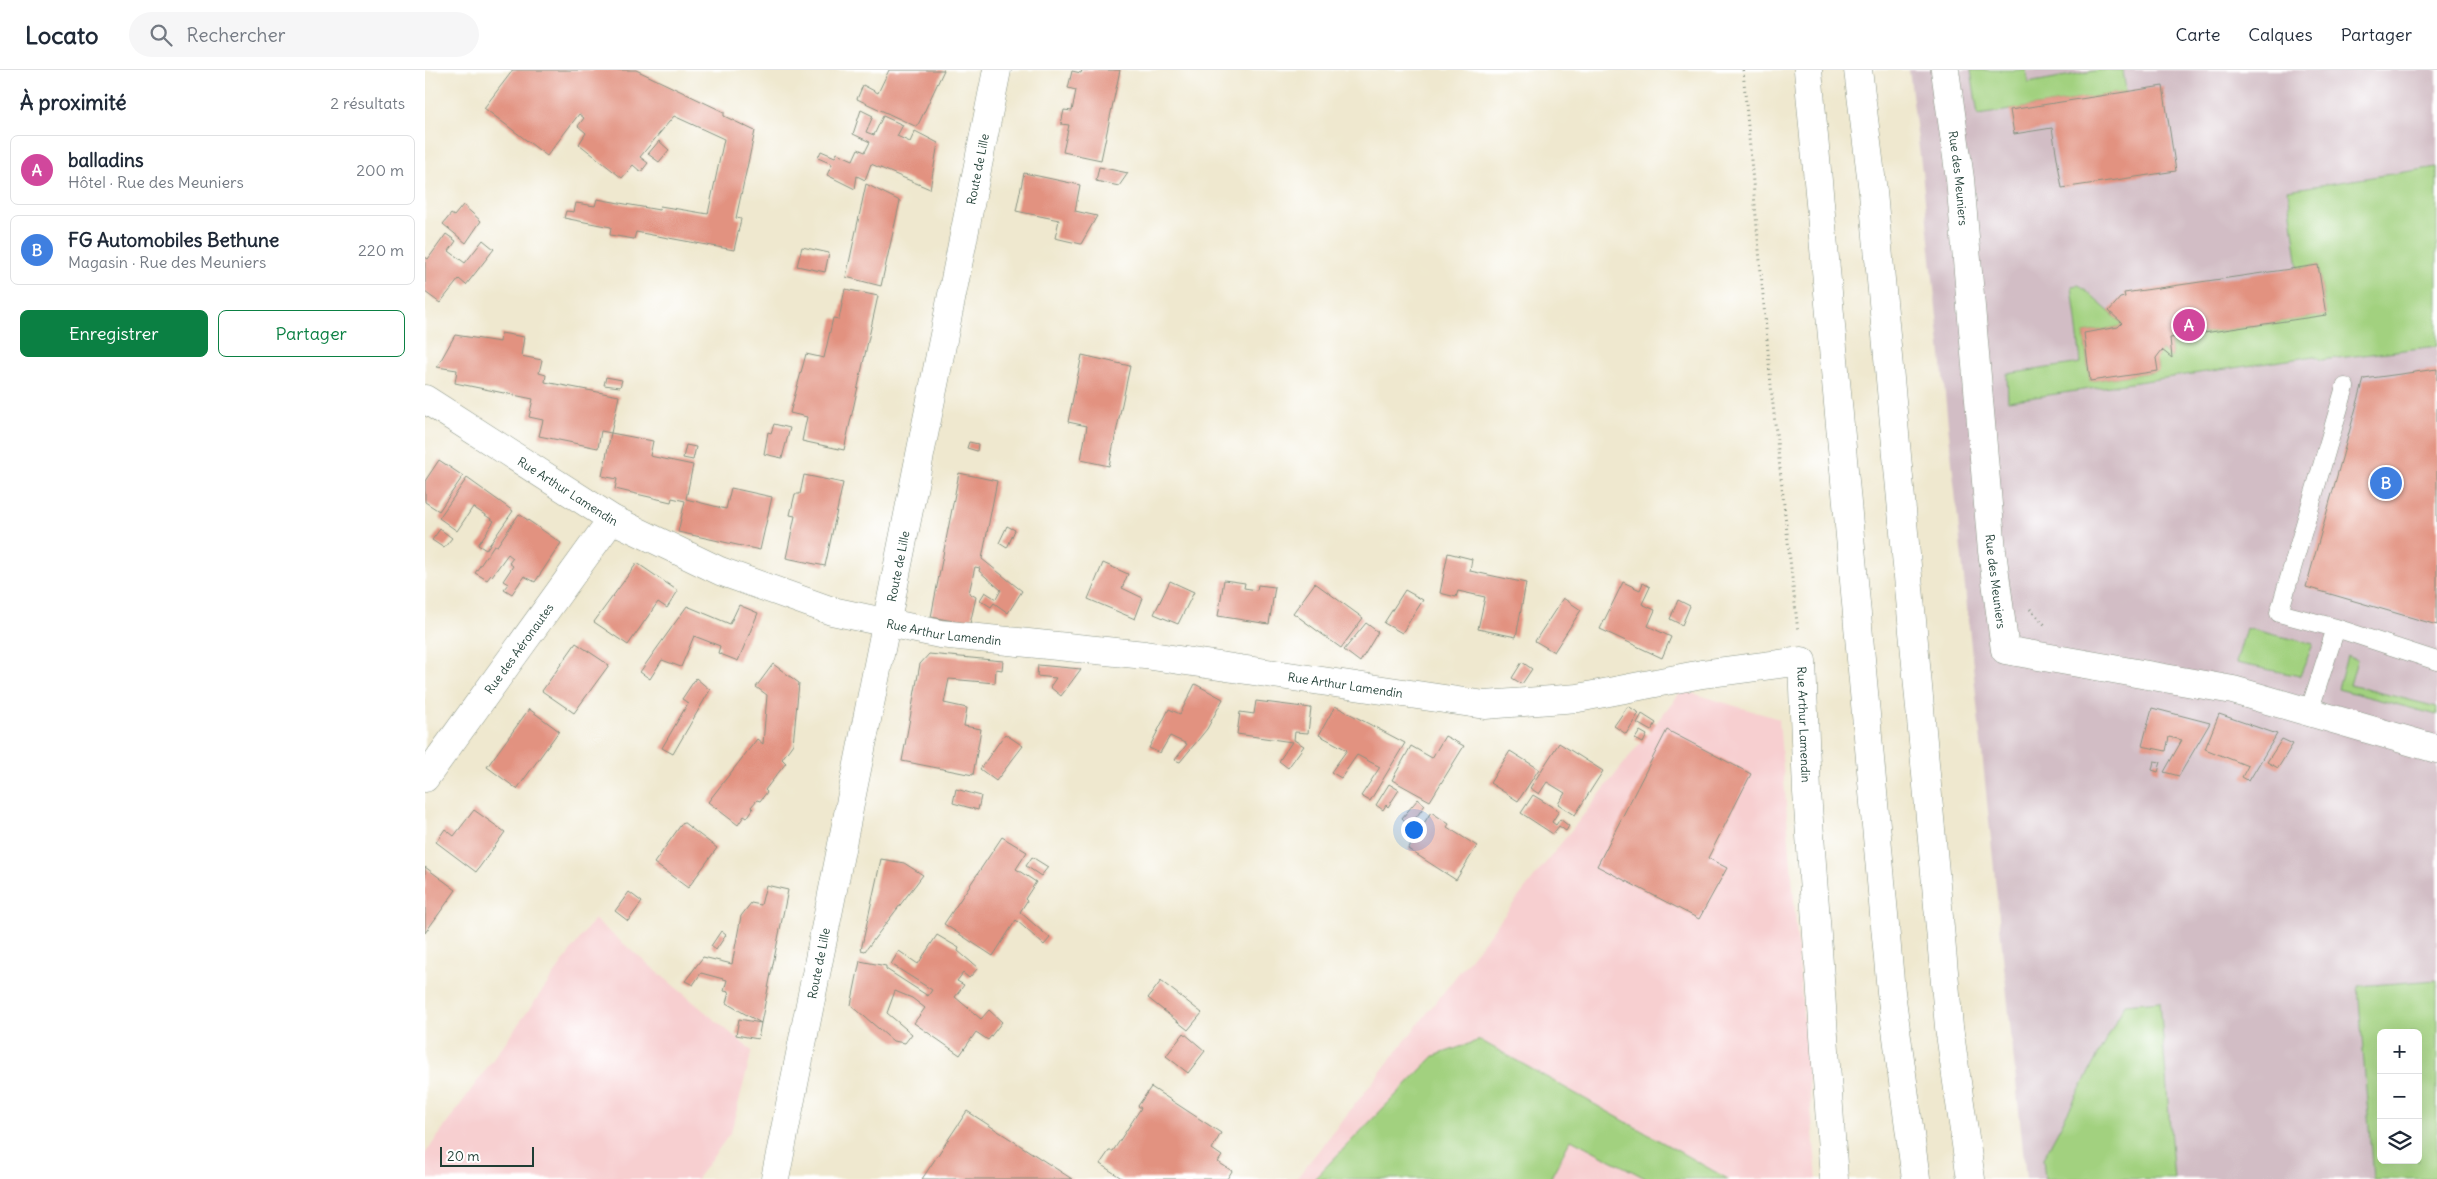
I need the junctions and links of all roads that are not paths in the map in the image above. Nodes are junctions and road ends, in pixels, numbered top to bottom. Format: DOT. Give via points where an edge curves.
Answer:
graph roads {
  1 [pos="997,70"];
  2 [pos="1809,70"];
  3 [pos="1858,70"];
  4 [pos="1945,70"];
  5 [pos="2345,386"];
  6 [pos="425,399"];
  7 [pos="612,519"];
  8 [pos="886,622"];
  9 [pos="2336,628"];
  10 [pos="2437,661"];
  11 [pos="2309,712"];
  12 [pos="2437,749"];
  13 [pos="425,778"];
  14 [pos="775,1179"];
  15 [pos="1834,1179"];
  16 [pos="1916,1179"];
  17 [pos="1971,1179"];
  1 -- 8 [label="main road, Route de Lille"];
  2 -- 16 [label="main road" via="1891,992"];
  3 -- 17 [label="main road" via="1874,202 1949,1026"];
  4 -- 11 [label="main road, Rue des Meuniers" via="1960,179 1992,552 2005,650 2199,683"];
  5 -- 9 [label="lane" via="2279,613"];
  6 -- 7 [label="main road, Rue Arthur Lamendin"];
  7 -- 8 [label="main road, Rue Arthur Lamendin" via="720,571 831,611"];
  7 -- 13 [label="main road, Rue des Aéronautes"];
  8 -- 14 [label="main road, Route de Lille"];
  8 -- 15 [label="main road, Rue Arthur Lamendin" via="940,634 1145,655 1485,705 1578,698 1702,674 1802,661 1807,792"];
  9 -- 10 [label="lane"];
  9 -- 11 [label="lane"];
  11 -- 12 [label="main road, Rue des Meuniers"];
}
